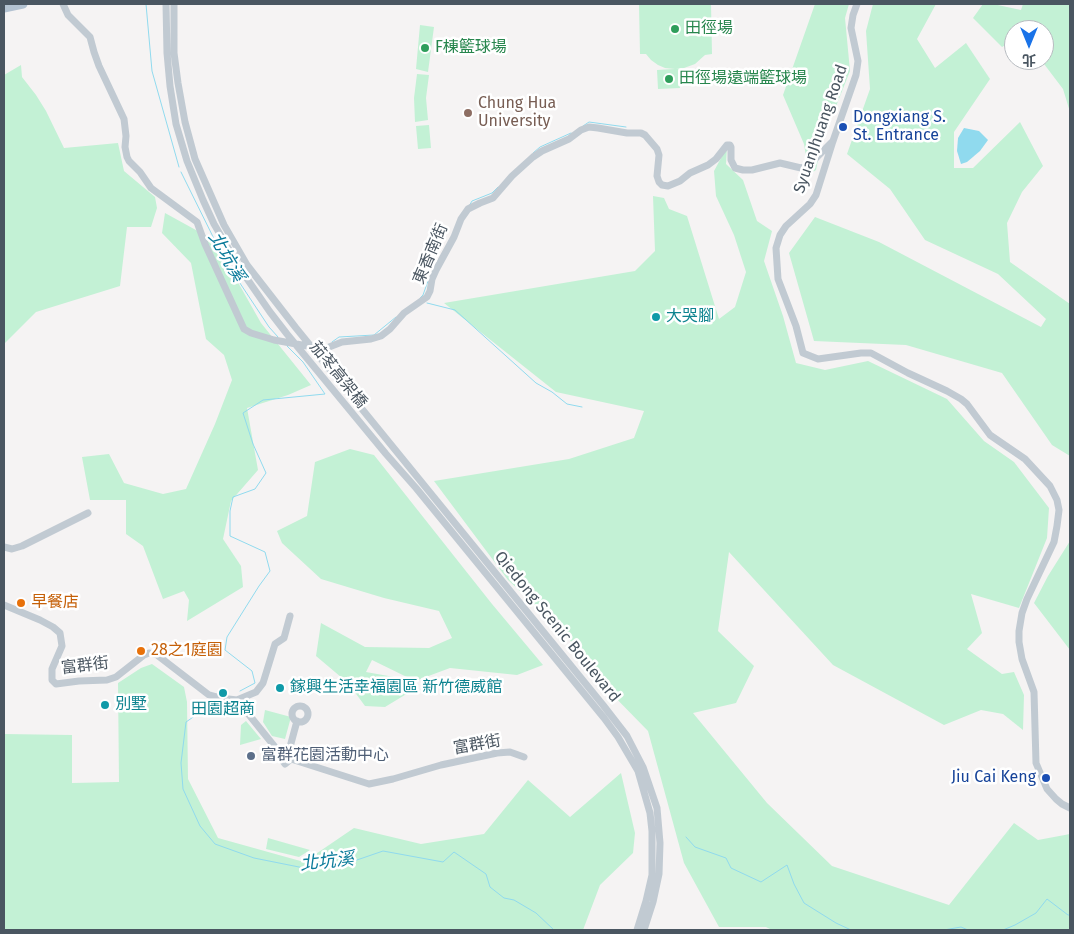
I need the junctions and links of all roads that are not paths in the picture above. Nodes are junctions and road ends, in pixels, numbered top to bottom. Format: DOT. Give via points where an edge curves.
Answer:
graph roads {
  1 [pos="23,4"];
  2 [pos="63,4"];
  3 [pos="166,4"];
  4 [pos="174,4"];
  5 [pos="857,4"];
  6 [pos="4,8"];
  7 [pos="833,141"];
  8 [pos="393,448"];
  9 [pos="386,454"];
  10 [pos="88,513"];
  11 [pos="4,547"];
  12 [pos="4,605"];
  13 [pos="290,616"];
  14 [pos="237,700"];
  15 [pos="297,721"];
  16 [pos="282,751"];
  17 [pos="524,757"];
  18 [pos="291,759"];
  19 [pos="1070,808"];
  20 [pos="656,843"];
  21 [pos="637,930"];
  22 [pos="644,930"];
  1 -- 6 [label="main road"];
  2 -- 7 [label="street, 東香南街" via="68,15 90,37 99,66 124,120 129,162 151,188 197,222 244,329 274,340 324,349 342,342 381,336 390,329 404,313 427,297 436,270 468,209 493,198 533,157 581,130 589,127 645,134 659,155 659,182 668,186 708,165 730,144 735,168 752,170 780,163 801,168 808,166"];
  3 -- 9 [label="street, 茄苳高架橋" via="166,53 176,124 187,161 214,224 270,312"];
  4 -- 8 [label="street, 茄苳高架橋" via="174,53 185,122 196,160 224,225 247,265"];
  5 -- 7 [label="street, SyuanJhuang Road" via="851,28 858,61 856,75"];
  7 -- 19 [label="street, SyuanJhuang Road" via="816,195 786,226 776,248 778,279 803,353 818,359 871,353 954,395 967,404 990,435 1025,459 1050,486 1058,510 1054,542 1022,613 1019,642 1034,692 1036,763 1047,789"];
  8 -- 20 [label="street, Qiedong Scenic Boulevard" via="627,736 653,793 657,808"];
  9 -- 20 [label="street, Qiedong Scenic Boulevard" via="618,737 638,771"];
  10 -- 11 [label="street" via="22,546"];
  12 -- 14 [label="street, 富群街" via="54,627 60,634 62,646 52,670 52,680 56,684 107,680 149,653 158,655 209,695"];
  13 -- 14 [label="street" via="284,638 275,644 263,683 256,692"];
  14 -- 16 [label="street" via="275,747"];
  15 -- 16 [label="street" via="290,747"];
  16 -- 18 [label="street"];
  16 -- 18 [label="street" via="280,757 285,764"];
  17 -- 18 [label="street, 富群街" via="510,752 498,754 370,784"];
  20 -- 21 [label="street" via="652,874"];
  20 -- 22 [label="street" via="657,883"];
}
